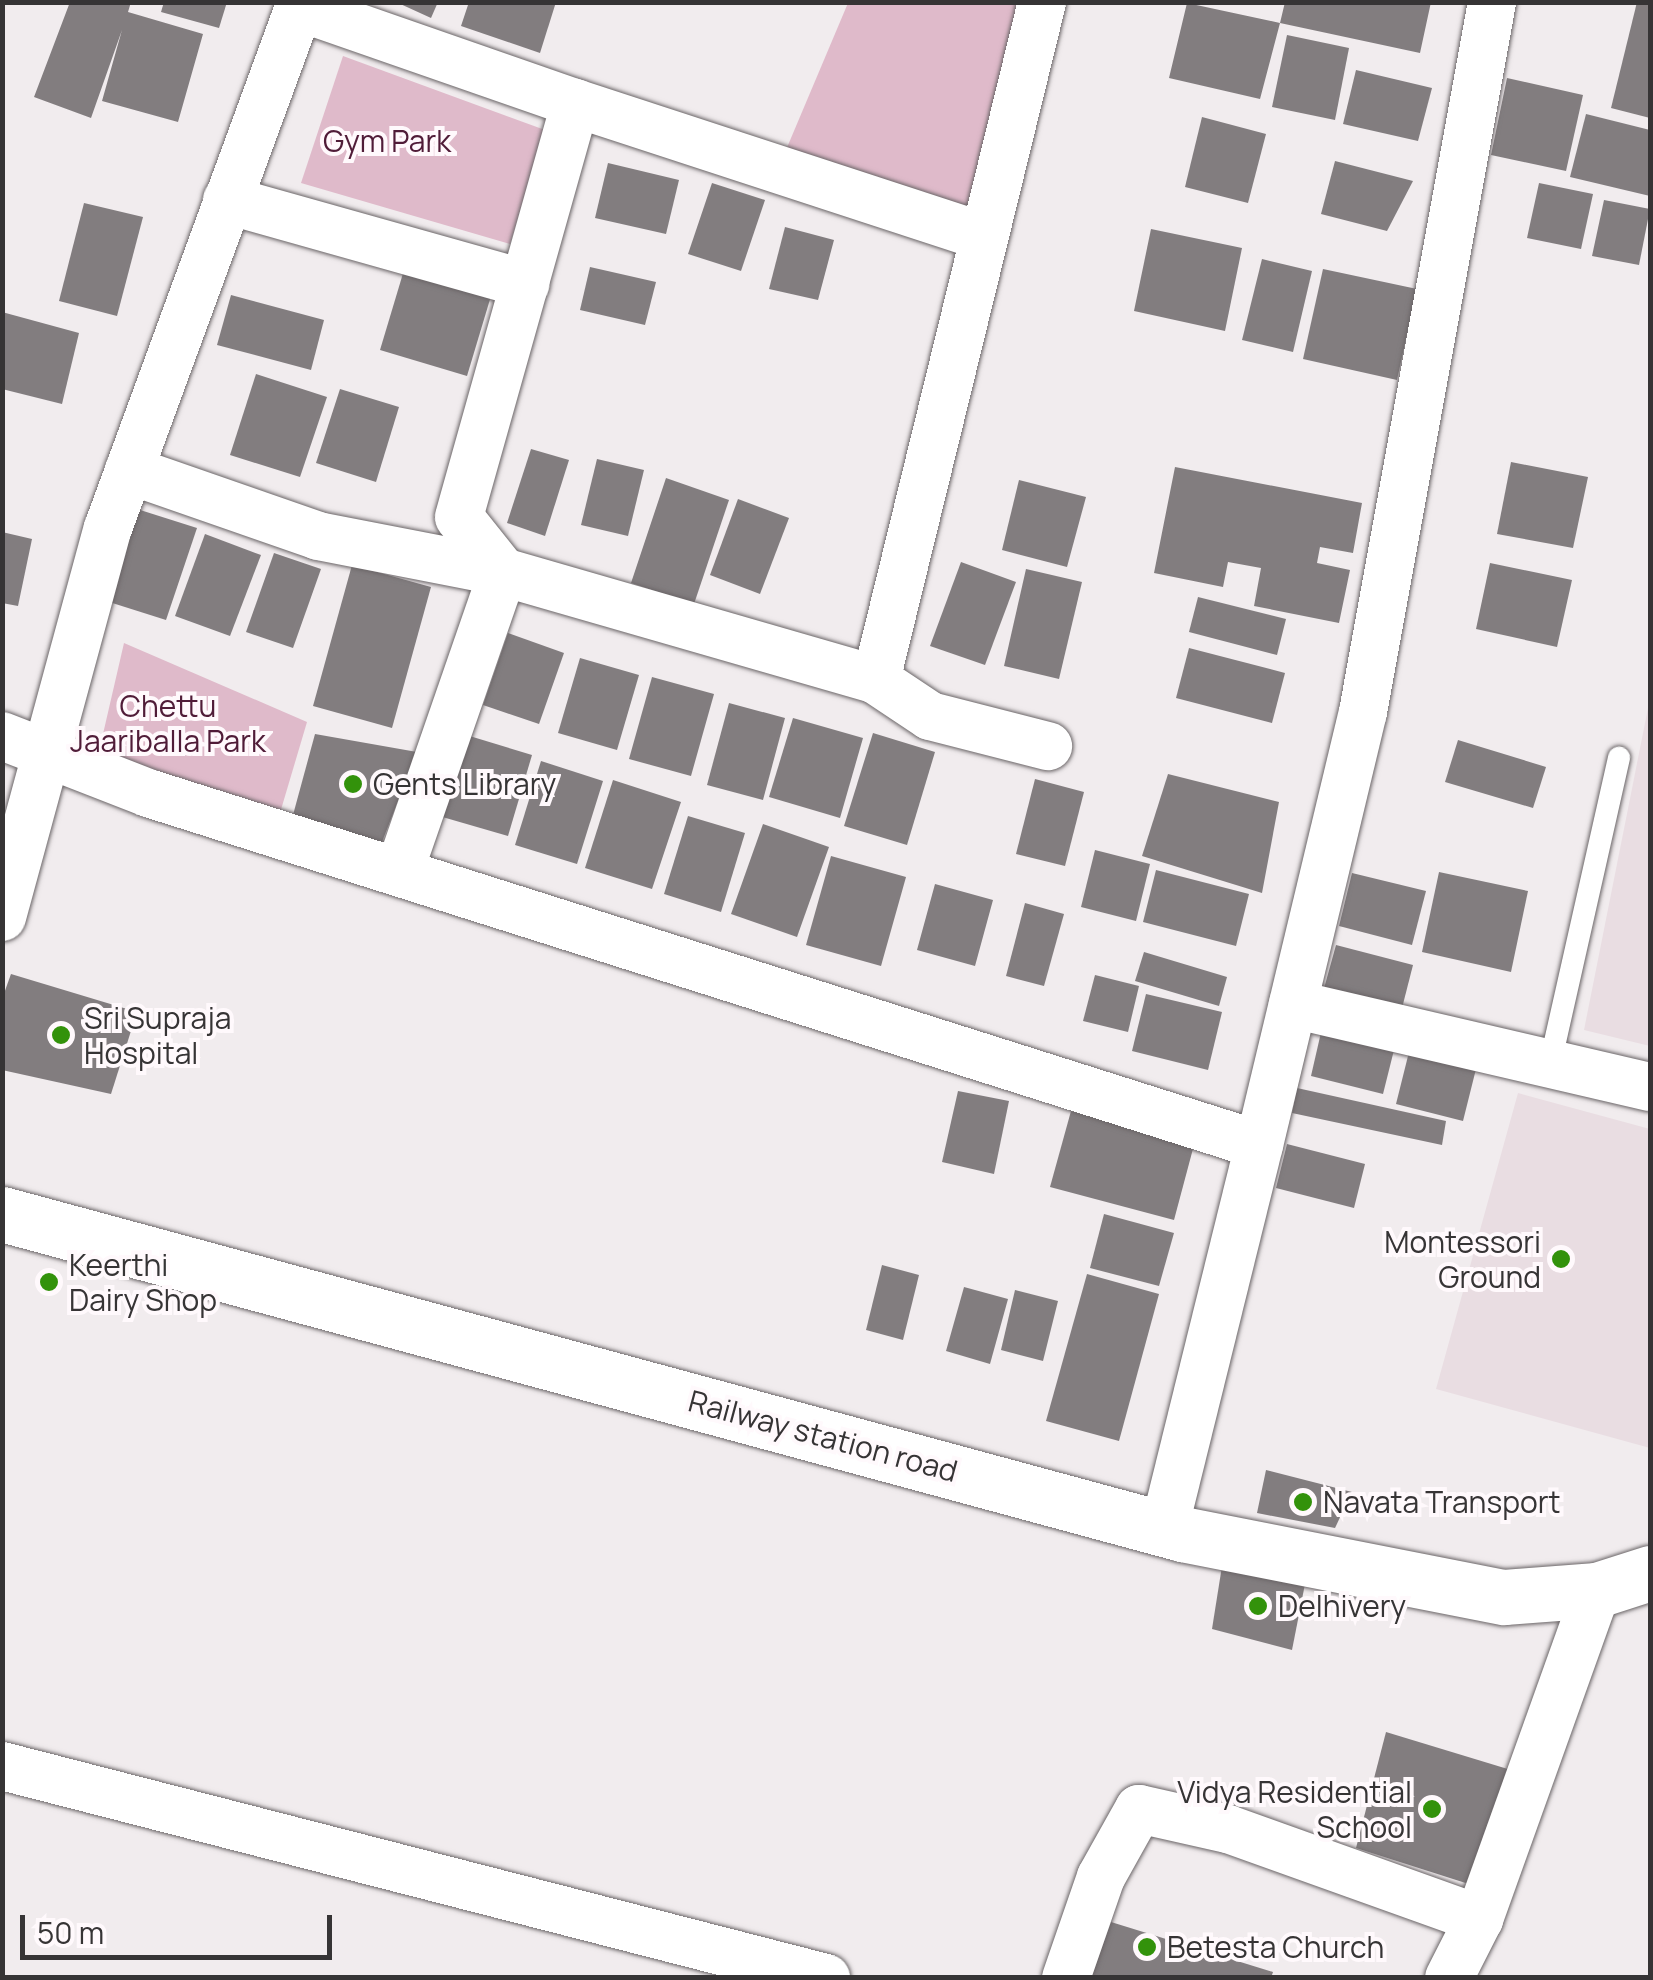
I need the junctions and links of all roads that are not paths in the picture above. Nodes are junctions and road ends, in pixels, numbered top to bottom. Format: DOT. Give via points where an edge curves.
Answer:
graph roads {
  1 [pos="1042,2"];
  2 [pos="1492,2"];
  3 [pos="300,5"];
  4 [pos="576,104"];
  5 [pos="227,200"];
  6 [pos="983,236"];
  7 [pos="525,284"];
  8 [pos="129,470"];
  9 [pos="503,572"];
  10 [pos="876,680"];
  11 [pos="2,736"];
  12 [pos="1048,746"];
  13 [pos="46,753"];
  14 [pos="1618,758"];
  15 [pos="399,872"];
  16 [pos="2,918"];
  17 [pos="1293,1004"];
  18 [pos="1550,1064"];
  19 [pos="1650,1087"];
  20 [pos="1260,1145"];
  21 [pos="2,1214"];
  22 [pos="1164,1530"];
  23 [pos="1650,1574"];
  24 [pos="1596,1590"];
  25 [pos="2,1766"];
  26 [pos="1479,1919"];
  27 [pos="826,1978"];
  28 [pos="1066,1978"];
  29 [pos="1449,1978"];
  1 -- 6 [label="street"];
  2 -- 17 [label="street" via="1363,712"];
  3 -- 4 [label="street"];
  3 -- 5 [label="street"];
  4 -- 6 [label="street"];
  4 -- 7 [label="street"];
  5 -- 7 [label="street"];
  5 -- 8 [label="street"];
  6 -- 10 [label="street"];
  7 -- 9 [label="street" via="459,517"];
  8 -- 9 [label="street" via="318,536"];
  8 -- 13 [label="street"];
  9 -- 10 [label="street"];
  9 -- 15 [label="street"];
  10 -- 12 [label="street" via="930,716"];
  11 -- 13 [label="street"];
  13 -- 15 [label="street"];
  13 -- 16 [label="street"];
  14 -- 18 [label="lane"];
  15 -- 20 [label="street"];
  17 -- 18 [label="street"];
  17 -- 20 [label="street"];
  18 -- 19 [label="street"];
  20 -- 22 [label="street"];
  21 -- 22 [label="street, Railway station road"];
  22 -- 24 [label="street, Railway station road" via="1504,1597"];
  23 -- 24 [label="street, Railway station road"];
  24 -- 26 [label="street"];
  25 -- 27 [label="street"];
  26 -- 28 [label="street" via="1228,1829 1139,1809 1101,1878"];
  26 -- 29 [label="street"];
}
